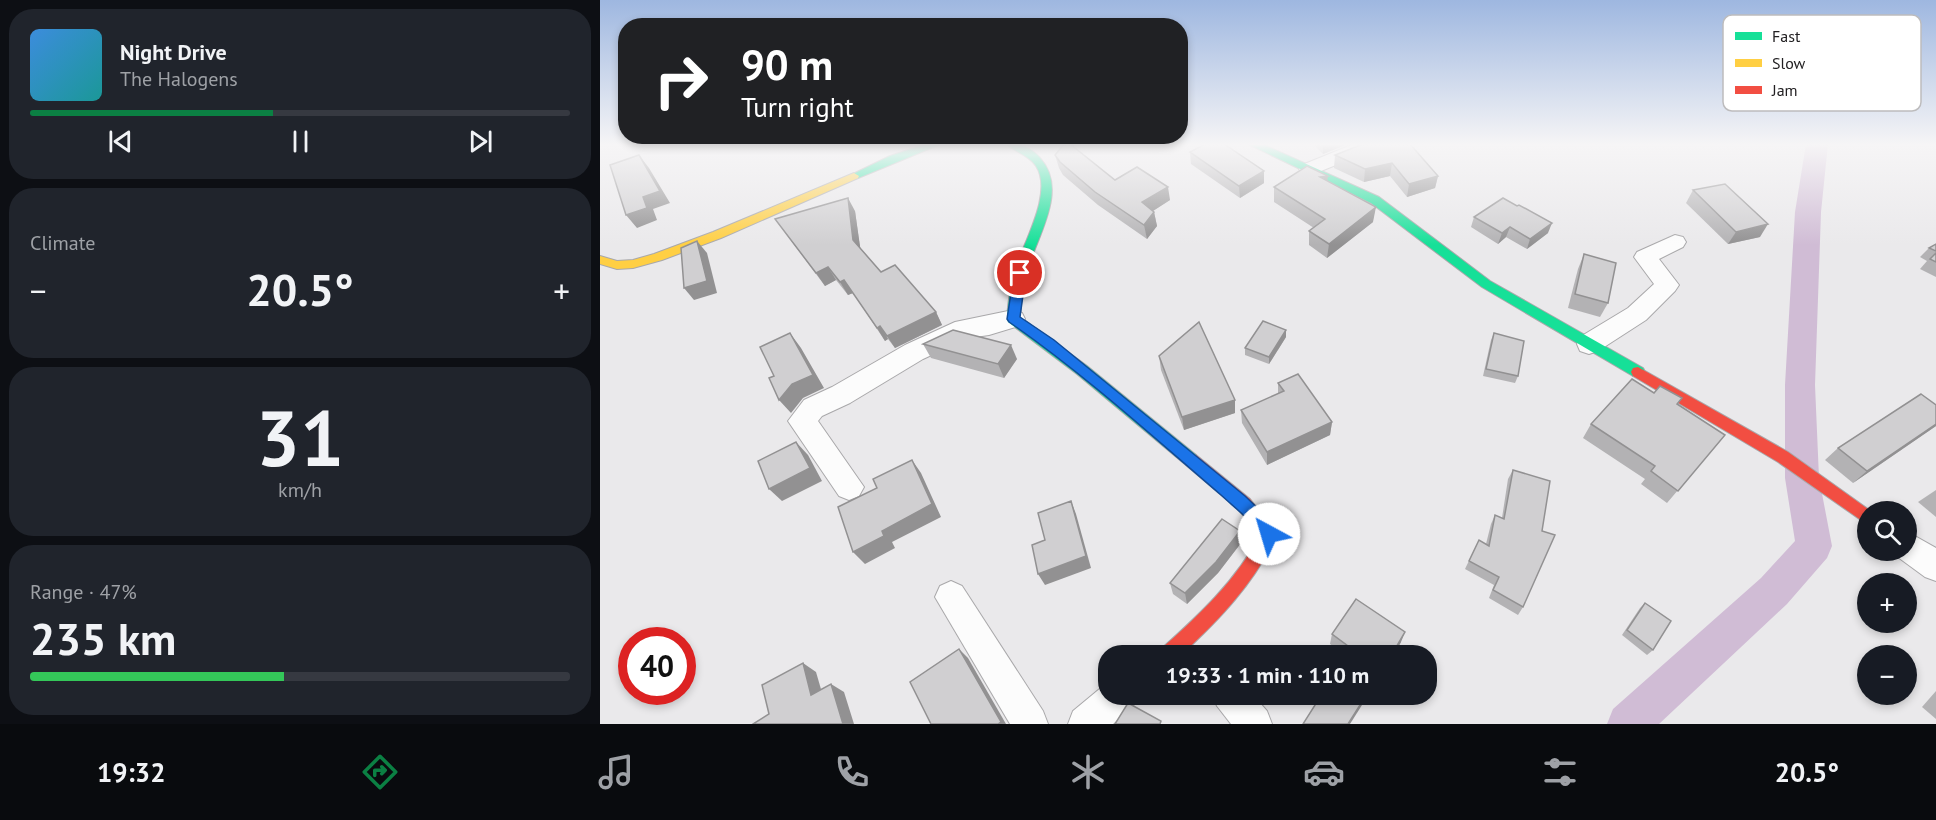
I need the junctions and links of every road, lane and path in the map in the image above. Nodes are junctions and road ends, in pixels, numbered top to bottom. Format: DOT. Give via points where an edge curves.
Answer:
graph roads {
  1 [pos="850,178"];
  2 [pos="1048,178"];
  3 [pos="1328,178"];
  4 [pos="1675,242"];
  5 [pos="600,260"];
  6 [pos="1013,319"];
  7 [pos="1589,344"];
  8 [pos="849,487"];
  9 [pos="1857,511"];
  10 [pos="1917,553"];
  11 [pos="1936,566"];
  12 [pos="951,597"];
  13 [pos="1186,645"];
  14 [pos="1108,705"];
  15 [pos="1238,705"];
  16 [pos="1030,724"];
  17 [pos="1086,724"];
  18 [pos="1254,724"];
  1 -- 5 [label="street" via="658,257 617,265"];
  2 -- 6 [label="street" via="1045,200 1020,273"];
  3 -- 7 [label="street" via="1375,200 1486,284"];
  4 -- 7 [label="street" via="1646,257 1667,285 1637,314"];
  6 -- 8 [label="street" via="944,337 813,408 802,421"];
  6 -- 13 [label="street" via="1049,343 1148,424 1239,501 1269,534 1262,554"];
  7 -- 9 [label="street" via="1783,456"];
  10 -- 11 [label="street"];
  12 -- 16 [label="street"];
  14 -- 17 [label="street"];
  15 -- 18 [label="street"];
}
